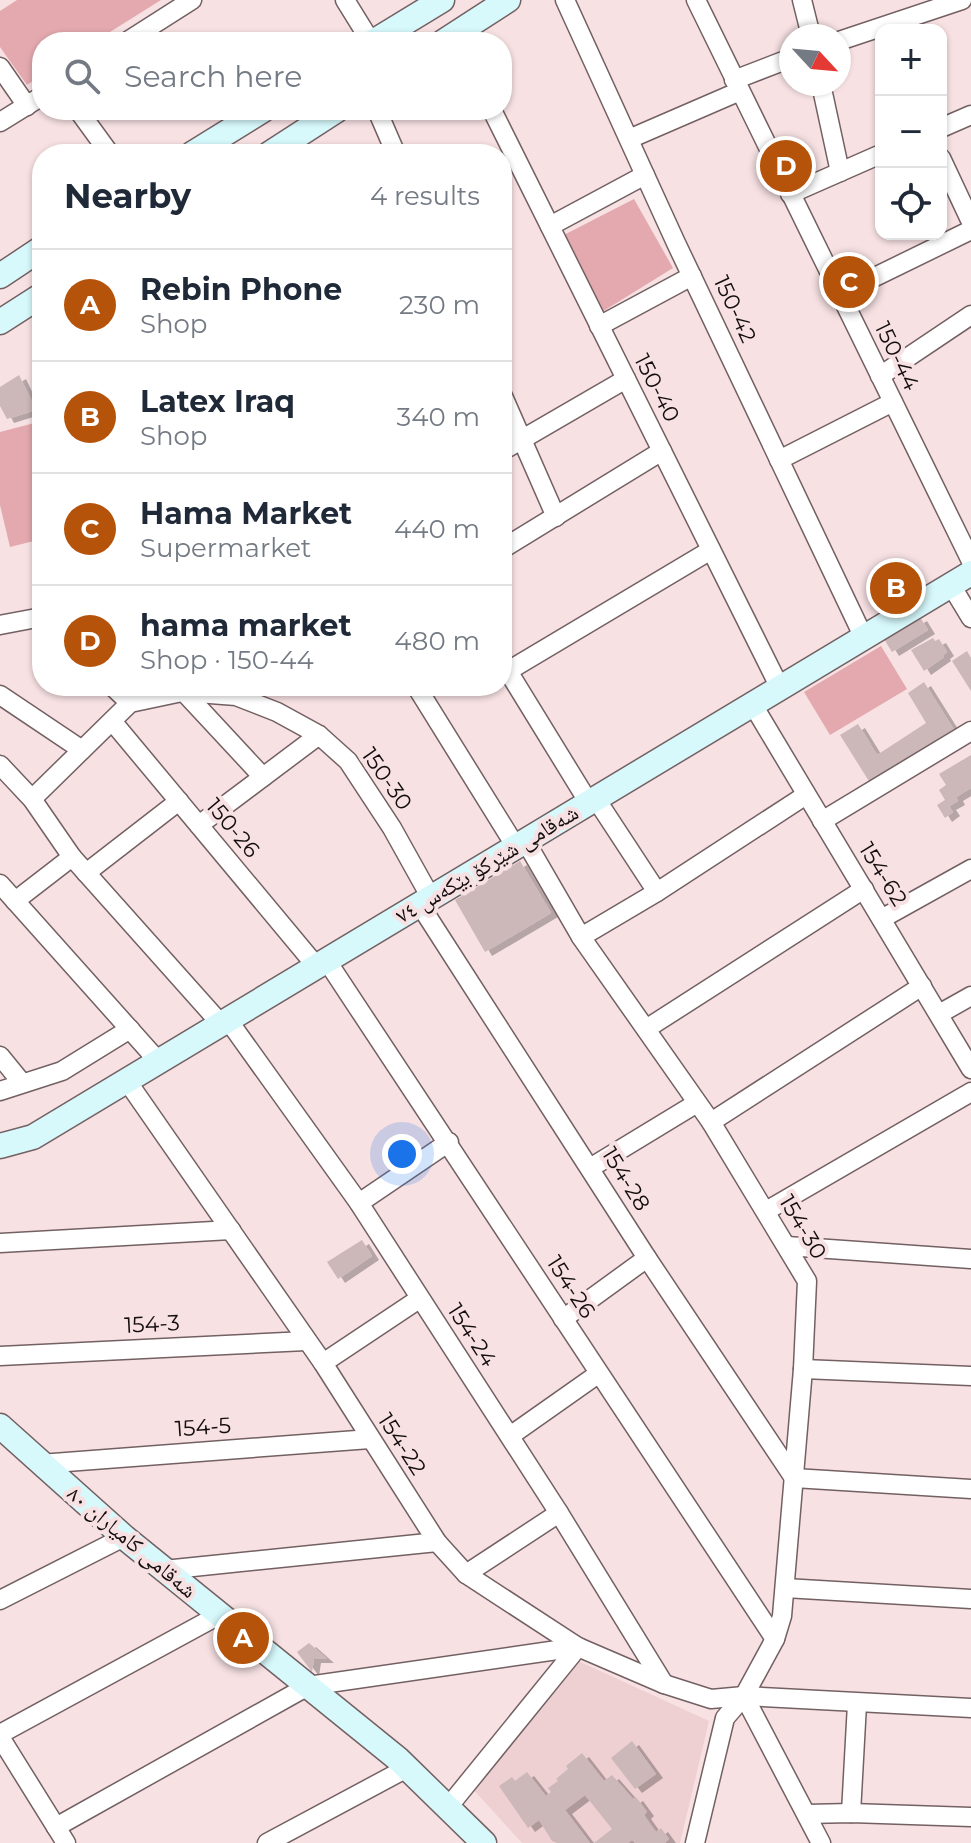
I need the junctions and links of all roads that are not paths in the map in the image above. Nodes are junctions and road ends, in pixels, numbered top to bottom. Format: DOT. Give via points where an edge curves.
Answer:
graph roads {
  1 [pos="192,0"];
  2 [pos="345,0"];
  3 [pos="442,0"];
  4 [pos="508,0"];
  5 [pos="565,0"];
  6 [pos="696,0"];
  7 [pos="802,0"];
  8 [pos="962,0"];
  9 [pos="808,24"];
  10 [pos="142,32"];
  11 [pos="366,32"];
  12 [pos="389,32"];
  13 [pos="463,32"];
  14 [pos="851,37"];
  15 [pos="779,64"];
  16 [pos="0,67"];
  17 [pos="737,85"];
  18 [pos="824,96"];
  19 [pos="32,99"];
  20 [pos="32,102"];
  21 [pos="971,115"];
  22 [pos="85,120"];
  23 [pos="247,120"];
  24 [pos="322,120"];
  25 [pos="381,120"];
  26 [pos="497,120"];
  27 [pos="0,122"];
  28 [pos="947,125"];
  29 [pos="629,139"];
  30 [pos="103,144"];
  31 [pos="208,144"];
  32 [pos="285,144"];
  33 [pos="392,144"];
  34 [pos="509,144"];
  35 [pos="512,150"];
  36 [pos="875,157"];
  37 [pos="946,168"];
  38 [pos="840,172"];
  39 [pos="645,175"];
  40 [pos="790,194"];
  41 [pos="971,222"];
  42 [pos="550,226"];
  43 [pos="971,230"];
  44 [pos="32,255"];
  45 [pos="0,276"];
  46 [pos="692,276"];
  47 [pos="840,294"];
  48 [pos="32,301"];
  49 [pos="971,315"];
  50 [pos="0,322"];
  51 [pos="599,326"];
  52 [pos="880,376"];
  53 [pos="626,379"];
  54 [pos="893,402"];
  55 [pos="512,416"];
  56 [pos="522,438"];
  57 [pos="512,444"];
  58 [pos="662,451"];
  59 [pos="779,460"];
  60 [pos="556,517"];
  61 [pos="512,543"];
  62 [pos="711,550"];
  63 [pos="971,561"];
  64 [pos="961,579"];
  65 [pos="971,618"];
  66 [pos="32,621"];
  67 [pos="0,625"];
  68 [pos="864,638"];
  69 [pos="512,662"];
  70 [pos="512,677"];
  71 [pos="780,688"];
  72 [pos="0,695"];
  73 [pos="123,696"];
  74 [pos="164,696"];
  75 [pos="188,696"];
  76 [pos="236,696"];
  77 [pos="423,696"];
  78 [pos="130,703"];
  79 [pos="753,705"];
  80 [pos="112,721"];
  81 [pos="971,731"];
  82 [pos="319,735"];
  83 [pos="82,750"];
  84 [pos="0,765"];
  85 [pos="263,777"];
  86 [pos="806,795"];
  87 [pos="32,799"];
  88 [pos="179,801"];
  89 [pos="593,801"];
  90 [pos="822,821"];
  91 [pos="199,825"];
  92 [pos="521,844"];
  93 [pos="72,857"];
  94 [pos="971,869"];
  95 [pos="86,873"];
  96 [pos="0,884"];
  97 [pos="864,889"];
  98 [pos="657,892"];
  99 [pos="15,901"];
  100 [pos="426,901"];
  101 [pos="883,918"];
  102 [pos="581,937"];
  103 [pos="322,964"];
  104 [pos="922,986"];
  105 [pos="971,996"];
  106 [pos="939,1014"];
  107 [pos="225,1022"];
  108 [pos="130,1029"];
  109 [pos="646,1029"];
  110 [pos="0,1056"];
  111 [pos="159,1062"];
  112 [pos="971,1069"];
  113 [pos="127,1081"];
  114 [pos="22,1083"];
  115 [pos="0,1091"];
  116 [pos="971,1092"];
  117 [pos="697,1103"];
  118 [pos="711,1122"];
  119 [pos="449,1142"];
  120 [pos="0,1146"];
  121 [pos="590,1168"];
  122 [pos="359,1203"];
  123 [pos="766,1211"];
  124 [pos="231,1230"];
  125 [pos="0,1243"];
  126 [pos="787,1246"];
  127 [pos="810,1248"];
  128 [pos="647,1258"];
  129 [pos="971,1259"];
  130 [pos="807,1281"];
  131 [pos="419,1299"];
  132 [pos="563,1319"];
  133 [pos="306,1341"];
  134 [pos="0,1356"];
  135 [pos="323,1363"];
  136 [pos="803,1369"];
  137 [pos="598,1374"];
  138 [pos="971,1376"];
  139 [pos="0,1426"];
  140 [pos="510,1436"];
  141 [pos="370,1439"];
  142 [pos="40,1464"];
  143 [pos="794,1478"];
  144 [pos="971,1489"];
  145 [pos="559,1513"];
  146 [pos="124,1537"];
  147 [pos="437,1542"];
  148 [pos="164,1570"];
  149 [pos="466,1574"];
  150 [pos="785,1588"];
  151 [pos="971,1599"];
  152 [pos="0,1600"];
  153 [pos="219,1615"];
  154 [pos="775,1639"];
  155 [pos="578,1647"];
  156 [pos="664,1684"];
  157 [pos="308,1686"];
  158 [pos="744,1696"];
  159 [pos="857,1704"];
  160 [pos="971,1708"];
  161 [pos="0,1735"];
  162 [pos="407,1768"];
  163 [pos="449,1806"];
  164 [pos="851,1813"];
  165 [pos="807,1814"];
  166 [pos="971,1817"];
  167 [pos="61,1835"];
  168 [pos="267,1843"];
  169 [pos="484,1843"];
  170 [pos="695,1843"];
  171 [pos="821,1843"];
  1 -- 10 [label="street"];
  2 -- 11 [label="street"];
  3 -- 12 [label="street"];
  4 -- 13 [label="street"];
  5 -- 29 [label="street, 150-42"];
  6 -- 17 [label="street, 150-44"];
  7 -- 9 [label="street"];
  8 -- 14 [label="street"];
  15 -- 17 [label="street"];
  16 -- 19 [label="street"];
  17 -- 29 [label="street"];
  17 -- 40 [label="street, 150-44"];
  18 -- 38 [label="street"];
  20 -- 27 [label="street"];
  21 -- 28 [label="street"];
  22 -- 30 [label="street"];
  23 -- 31 [label="street"];
  24 -- 32 [label="street"];
  25 -- 33 [label="street"];
  26 -- 34 [label="street, 150-40"];
  29 -- 39 [label="street, 150-42"];
  35 -- 42 [label="street, 150-40"];
  36 -- 38 [label="street"];
  37 -- 41 [label="street"];
  38 -- 40 [label="street"];
  39 -- 42 [label="street"];
  39 -- 46 [label="street, 150-42"];
  40 -- 47 [label="street, 150-44"];
  42 -- 51 [label="street, 150-40"];
  43 -- 47 [label="street"];
  44 -- 45 [label="street"];
  46 -- 51 [label="street"];
  46 -- 59 [label="street, 150-42"];
  47 -- 52 [label="street, 150-44"];
  48 -- 50 [label="street"];
  49 -- 52 [label="street"];
  51 -- 53 [label="street, 150-40"];
  52 -- 54 [label="street, 150-44"];
  53 -- 56 [label="street"];
  53 -- 58 [label="street, 150-40"];
  54 -- 59 [label="street"];
  54 -- 63 [label="street, 150-44"];
  55 -- 56 [label="street"];
  56 -- 57 [label="street"];
  56 -- 60 [label="street"];
  58 -- 60 [label="street"];
  58 -- 62 [label="street, 150-40"];
  59 -- 68 [label="street, 150-42"];
  60 -- 61 [label="street"];
  62 -- 69 [label="street"];
  62 -- 71 [label="street, 150-40"];
  64 -- 65 [label="street"];
  64 -- 68 [label="street, شەقامی شێرکۆ بێکەس ٧٤"];
  66 -- 67 [label="street"];
  68 -- 71 [label="street, شەقامی شێرکۆ بێکەس ٧٤"];
  70 -- 89 [label="street"];
  71 -- 79 [label="street, شەقامی شێرکۆ بێکەس ٧٤"];
  72 -- 83 [label="street"];
  73 -- 78 [label="street"];
  74 -- 78 [label="street"];
  75 -- 85 [label="street"];
  76 -- 82 [label="street, 150-30"];
  77 -- 92 [label="street, 154-30"];
  78 -- 80 [label="street"];
  79 -- 86 [label="street, 154-62"];
  79 -- 89 [label="street, شەقامی شێرکۆ بێکەس ٧٤"];
  80 -- 83 [label="street"];
  80 -- 88 [label="street, 150-26"];
  81 -- 90 [label="street"];
  82 -- 85 [label="street"];
  82 -- 100 [label="street, 150-30" via="348,761 392,828"];
  83 -- 87 [label="street"];
  84 -- 87 [label="street, 154-24"];
  85 -- 91 [label="street"];
  86 -- 90 [label="street, 154-62"];
  86 -- 98 [label="street"];
  87 -- 93 [label="street, 154-24"];
  88 -- 91 [label="street, 150-26"];
  88 -- 95 [label="street"];
  89 -- 92 [label="street, شەقامی شێرکۆ بێکەس ٧٤"];
  89 -- 98 [label="street"];
  90 -- 97 [label="street, 154-62"];
  91 -- 103 [label="street, 150-26"];
  92 -- 100 [label="street, شەقامی شێرکۆ بێکەس ٧٤"];
  92 -- 102 [label="street, 154-30"];
  93 -- 95 [label="street, 154-24"];
  93 -- 99 [label="street"];
  94 -- 101 [label="street"];
  95 -- 107 [label="street, 154-24"];
  96 -- 99 [label="street"];
  97 -- 101 [label="street, 154-62"];
  97 -- 109 [label="street"];
  98 -- 102 [label="street"];
  99 -- 108 [label="street"];
  100 -- 103 [label="street, شەقامی شێرکۆ بێکەس ٧٤"];
  100 -- 121 [label="street, 154-28"];
  101 -- 104 [label="street, 154-62"];
  102 -- 109 [label="street, 154-30"];
  103 -- 107 [label="street, شەقامی شێرکۆ بێکەس ٧٤"];
  103 -- 119 [label="street, 154-26"];
  104 -- 106 [label="street, 154-62"];
  104 -- 118 [label="street"];
  105 -- 106 [label="street"];
  106 -- 112 [label="street, 154-62"];
  107 -- 111 [label="street, شەقامی شێرکۆ بێکەس ٧٤"];
  107 -- 122 [label="street, 154-24"];
  108 -- 111 [label="street"];
  108 -- 114 [label="street" via="62,1071"];
  109 -- 117 [label="street, 154-30"];
  110 -- 114 [label="street"];
  111 -- 113 [label="street, شەقامی شێرکۆ بێکەس ٧٤"];
  113 -- 120 [label="street, شەقامی شێرکۆ بێکەس ٧٤" via="33,1137"];
  113 -- 124 [label="street, 154-22"];
  114 -- 115 [label="street"];
  116 -- 123 [label="street"];
  117 -- 118 [label="street, 154-30"];
  117 -- 121 [label="street"];
  118 -- 123 [label="street, 154-30"];
  119 -- 122 [label="street"];
  119 -- 132 [label="street, 154-26"];
  121 -- 128 [label="street, 154-28"];
  122 -- 131 [label="street, 154-24"];
  123 -- 126 [label="street, 154-30"];
  124 -- 125 [label="street"];
  124 -- 133 [label="street, 154-22"];
  126 -- 127 [label="street"];
  126 -- 130 [label="street, 154-30"];
  127 -- 129 [label="street"];
  127 -- 130 [label="street"];
  128 -- 132 [label="street"];
  128 -- 143 [label="street, 154-28"];
  130 -- 136 [label="street, 154-30"];
  131 -- 135 [label="street"];
  131 -- 140 [label="street, 154-24"];
  132 -- 137 [label="street, 154-26"];
  133 -- 134 [label="street, 154-3"];
  133 -- 135 [label="street, 154-22"];
  135 -- 141 [label="street, 154-22"];
  136 -- 138 [label="street"];
  136 -- 143 [label="street, 154-30"];
  137 -- 140 [label="street"];
  137 -- 154 [label="street, 154-26"];
  139 -- 142 [label="street, شەقامی کامیاران ٨٠"];
  140 -- 145 [label="street, 154-24"];
  141 -- 142 [label="street, 154-5"];
  141 -- 147 [label="street, 154-22"];
  142 -- 146 [label="street, شەقامی کامیاران ٨٠"];
  143 -- 144 [label="street"];
  143 -- 150 [label="street, 154-30"];
  145 -- 149 [label="street"];
  145 -- 156 [label="street, 154-24"];
  146 -- 148 [label="street, شەقامی کامیاران ٨٠"];
  146 -- 152 [label="street"];
  147 -- 148 [label="street"];
  147 -- 149 [label="street, 154-22"];
  148 -- 153 [label="street, شەقامی کامیاران ٨٠"];
  149 -- 155 [label="street, 154-22"];
  150 -- 151 [label="street"];
  150 -- 154 [label="street, 154-30"];
  153 -- 157 [label="street, شەقامی کامیاران ٨٠"];
  153 -- 161 [label="street"];
  154 -- 158 [label="street, 154-30"];
  155 -- 156 [label="street, 154-22"];
  155 -- 157 [label="street"];
  155 -- 163 [label="street"];
  156 -- 158 [label="street, 154-22" via="711,1699"];
  157 -- 162 [label="street, شەقامی کامیاران ٨٠"];
  157 -- 167 [label="street"];
  158 -- 159 [label="street, 154-22"];
  158 -- 165 [label="street"];
  158 -- 170 [label="street, 154-30" via="725,1718"];
  159 -- 160 [label="street, 154-22"];
  159 -- 164 [label="street"];
  161 -- 167 [label="street"];
  162 -- 163 [label="street, شەقامی کامیاران ٨٠"];
  162 -- 168 [label="street"];
  163 -- 169 [label="street, شەقامی کامیاران ٨٠"];
  164 -- 165 [label="street"];
  164 -- 166 [label="street"];
  165 -- 171 [label="street"];
}
